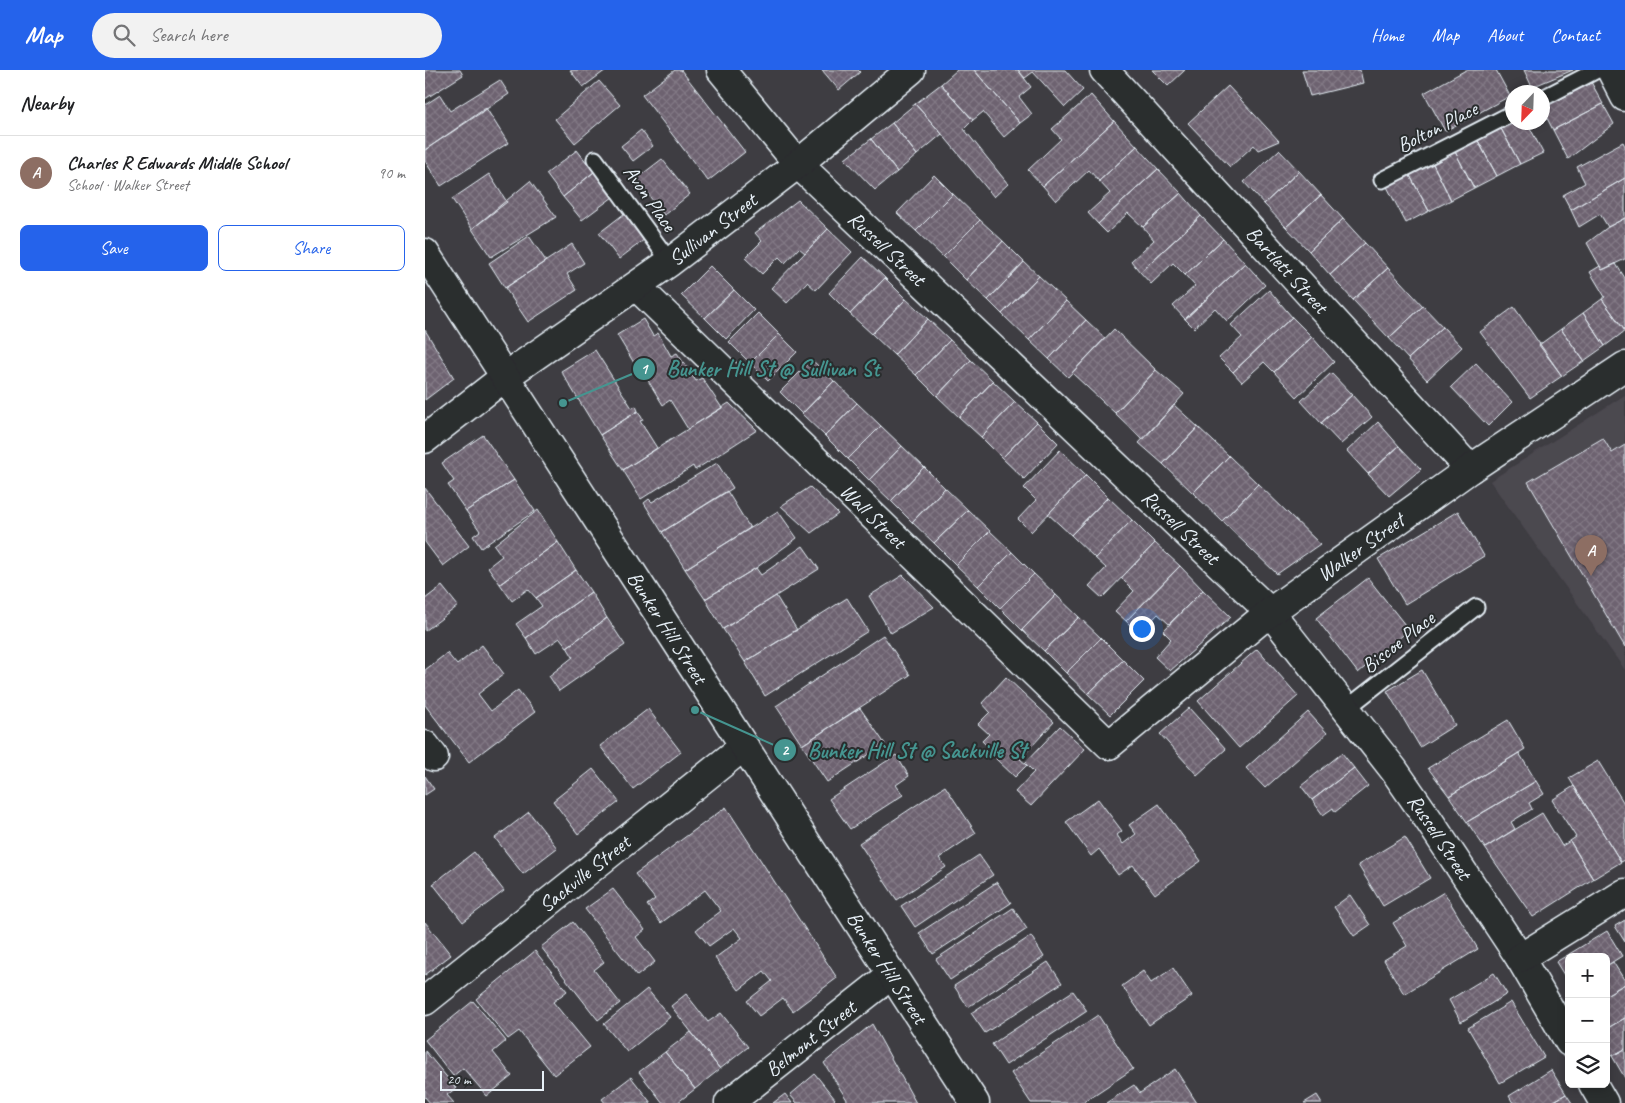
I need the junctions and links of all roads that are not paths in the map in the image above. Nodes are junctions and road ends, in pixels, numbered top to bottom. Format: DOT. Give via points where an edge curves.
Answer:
graph roads {
  1 [pos="721,70"];
  2 [pos="911,70"];
  3 [pos="1104,70"];
  4 [pos="1597,70"];
  5 [pos="1611,70"];
  6 [pos="1550,94"];
  7 [pos="1625,97"];
  8 [pos="1505,117"];
  9 [pos="595,158"];
  10 [pos="797,164"];
  11 [pos="1382,180"];
  12 [pos="425,253"];
  13 [pos="670,262"];
  14 [pos="637,286"];
  15 [pos="1625,366"];
  16 [pos="506,376"];
  17 [pos="425,438"];
  18 [pos="1470,469"];
  19 [pos="1476,607"];
  20 [pos="1270,612"];
  21 [pos="1346,709"];
  22 [pos="1109,746"];
  23 [pos="743,747"];
  24 [pos="1625,893"];
  25 [pos="1520,958"];
  26 [pos="891,975"];
  27 [pos="425,1001"];
  28 [pos="1565,1035"];
  29 [pos="1595,1088"];
  30 [pos="729,1103"];
  31 [pos="975,1103"];
  32 [pos="1604,1103"];
  1 -- 10 [label="street, Russell Street"];
  2 -- 10 [label="street, Sullivan Street"];
  3 -- 18 [label="street, Bartlett Street"];
  4 -- 6 [label="lane"];
  5 -- 7 [label="street"];
  8 -- 11 [label="lane, Bolton Place"];
  9 -- 13 [label="lane, Avon Place"];
  10 -- 13 [label="street, Sullivan Street"];
  10 -- 20 [label="street, Russell Street"];
  12 -- 16 [label="street, Bunker Hill Street"];
  13 -- 14 [label="street, Sullivan Street"];
  14 -- 16 [label="street, Sullivan Street"];
  14 -- 22 [label="street, Wall Street"];
  15 -- 18 [label="street, Walker Street"];
  16 -- 17 [label="street, Sullivan Street"];
  16 -- 23 [label="street, Bunker Hill Street"];
  18 -- 20 [label="street, Walker Street"];
  19 -- 21 [label="lane, Biscoe Place"];
  20 -- 21 [label="street, Russell Street"];
  20 -- 22 [label="street, Walker Street"];
  21 -- 25 [label="street, Russell Street" via="1405,786"];
  23 -- 26 [label="street, Bunker Hill Street"];
  23 -- 27 [label="street, Sackville Street"];
  24 -- 25 [label="street"];
  25 -- 28 [label="street, Russell Street"];
  26 -- 30 [label="street, Belmont Street"];
  26 -- 31 [label="street, Bunker Hill Street"];
  29 -- 32 [label="street"];
}
